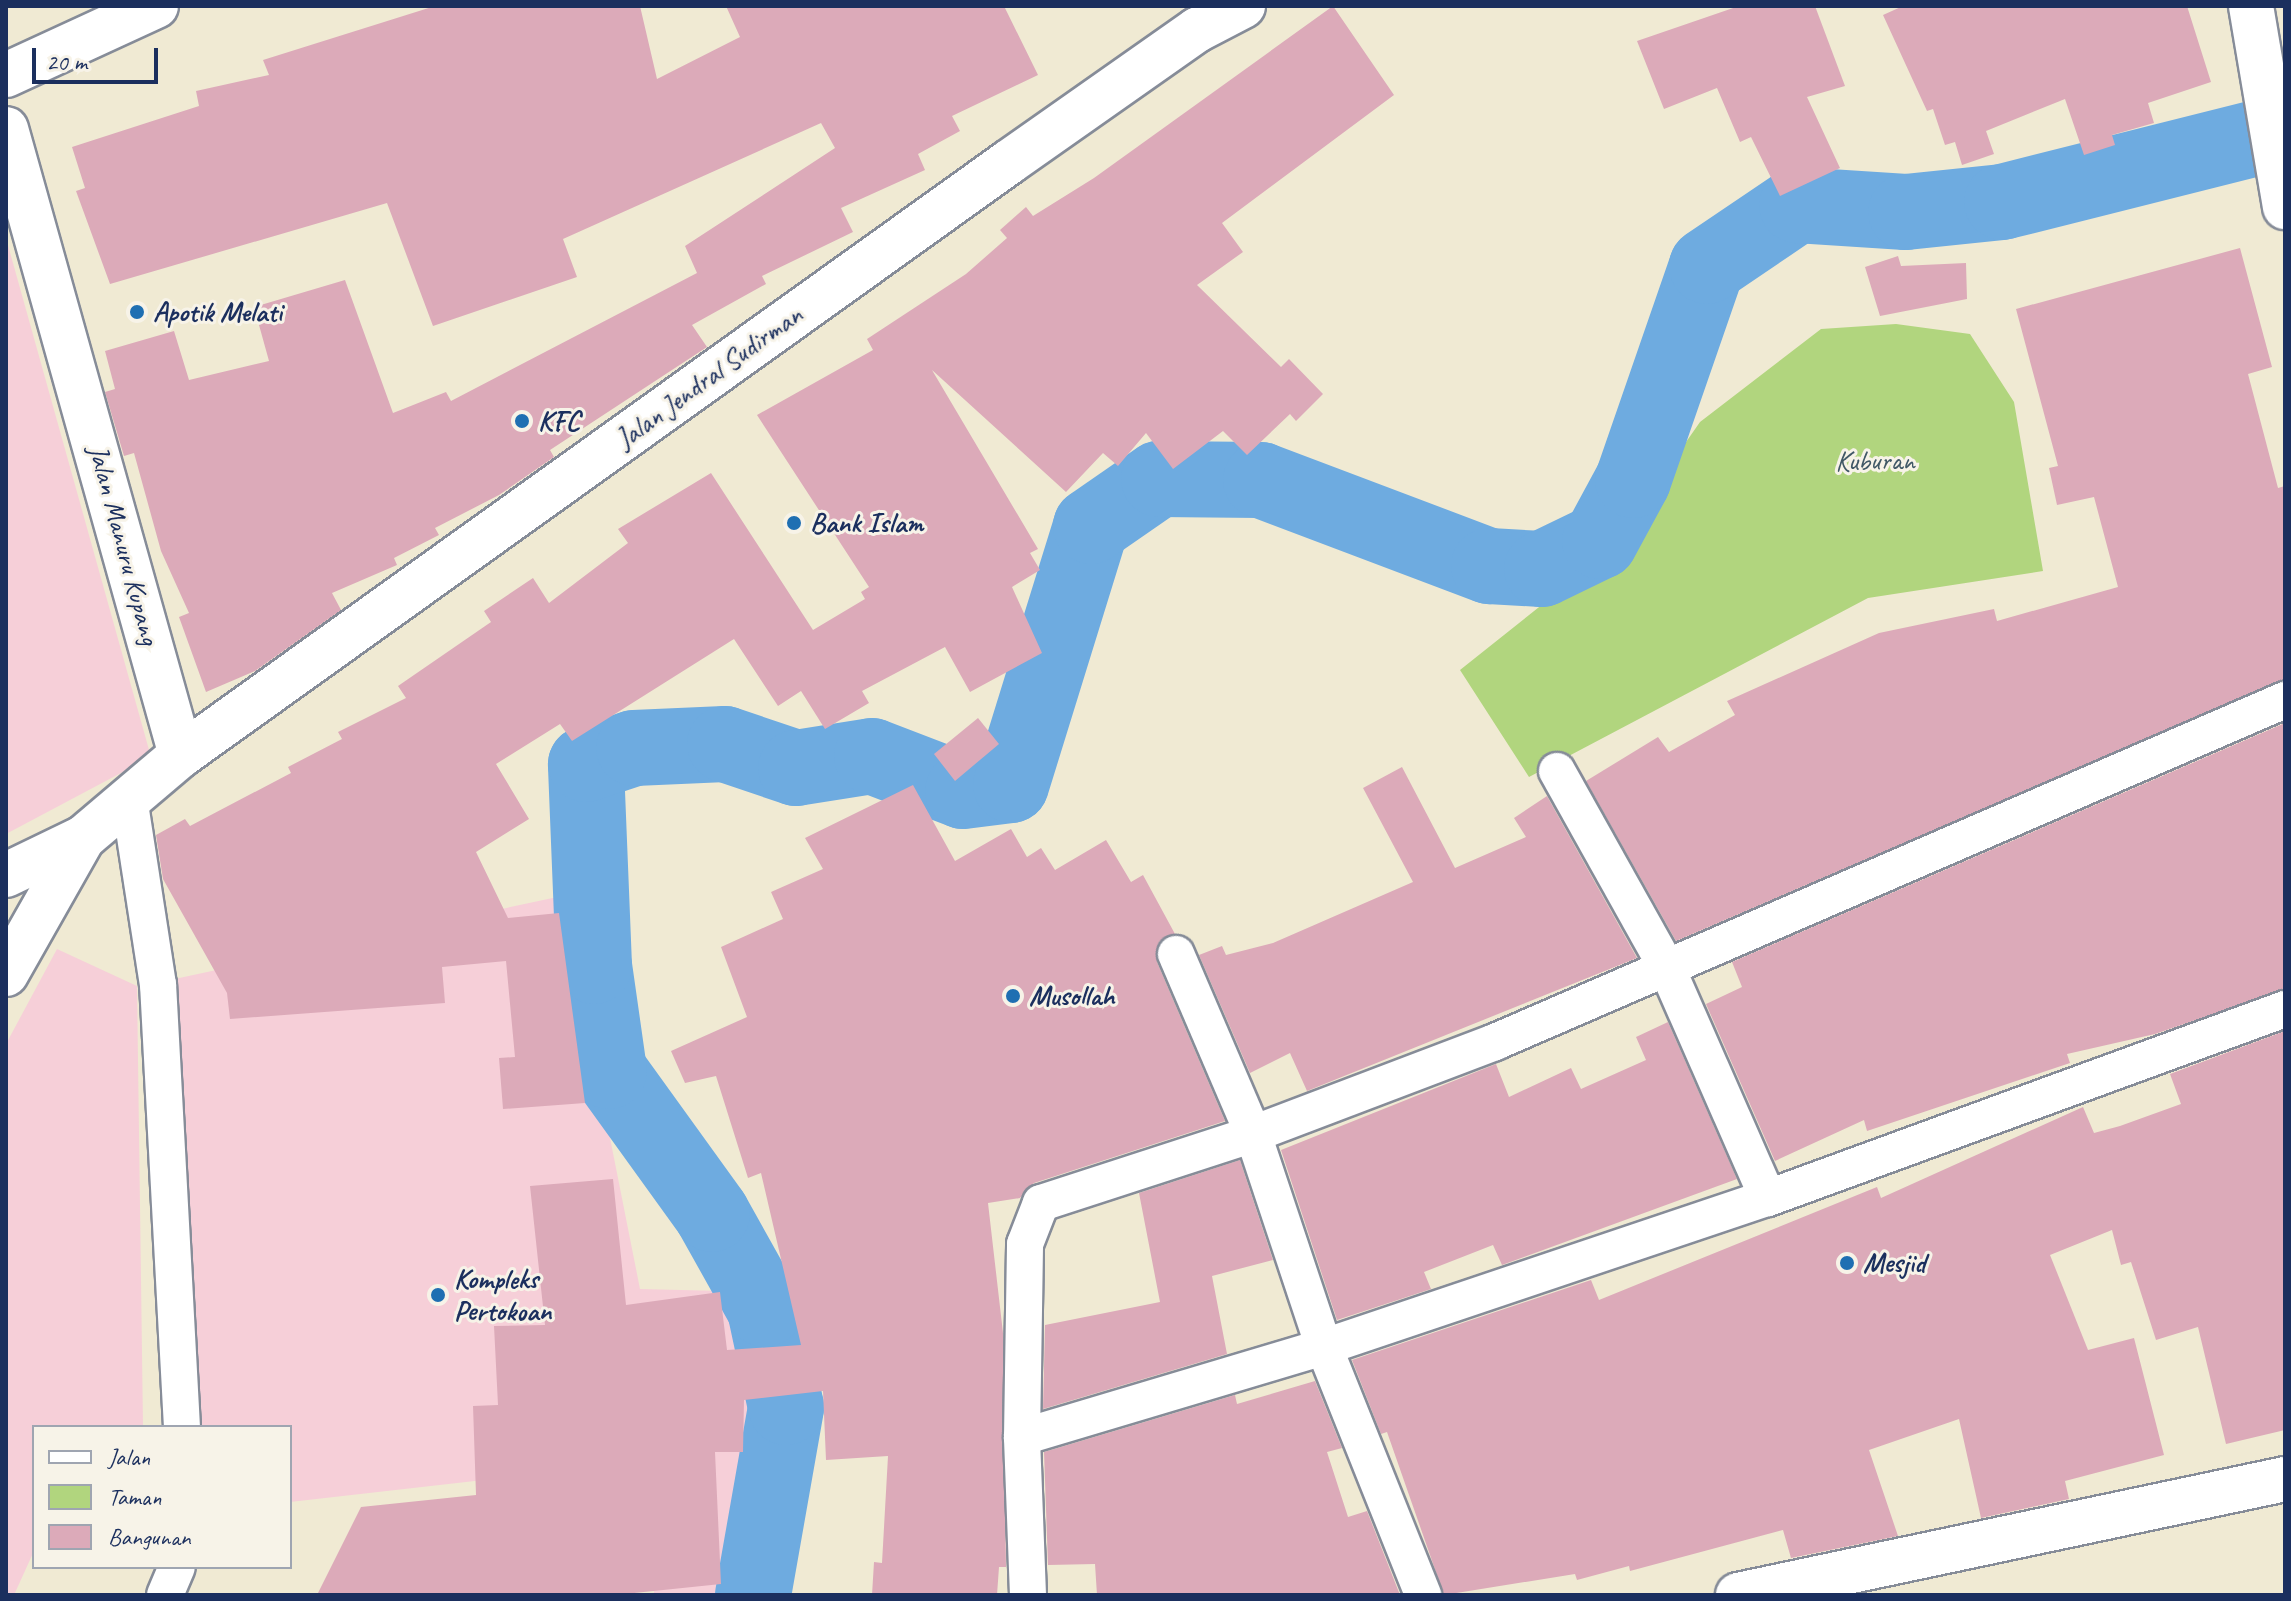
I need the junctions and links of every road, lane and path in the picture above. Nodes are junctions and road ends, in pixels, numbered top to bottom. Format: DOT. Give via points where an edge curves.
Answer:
graph roads {
  1 [pos="156,6"];
  2 [pos="1243,6"];
  3 [pos="2251,6"];
  4 [pos="6,75"];
  5 [pos="6,129"];
  6 [pos="2283,196"];
  7 [pos="2285,700"];
  8 [pos="181,755"];
  9 [pos="1557,771"];
  10 [pos="130,804"];
  11 [pos="83,838"];
  12 [pos="6,875"];
  13 [pos="1176,954"];
  14 [pos="1666,966"];
  15 [pos="6,974"];
  16 [pos="2285,1009"];
  17 [pos="1253,1134"];
  18 [pos="1768,1198"];
  19 [pos="1324,1347"];
  20 [pos="182,1425"];
  21 [pos="1022,1437"];
  22 [pos="2285,1479"];
  23 [pos="176,1569"];
  24 [pos="165,1595"];
  25 [pos="1028,1595"];
  26 [pos="1423,1595"];
  27 [pos="1738,1595"];
  1 -- 4 [label="main road"];
  2 -- 8 [label="main road, Jalan Jendral Sudirman" via="1197,30 1022,153"];
  3 -- 6 [label="main road"];
  5 -- 8 [label="main road, Jalan Manuru Kupang"];
  7 -- 14 [label="street"];
  8 -- 10 [label="main road"];
  9 -- 14 [label="street"];
  10 -- 11 [label="main road"];
  10 -- 20 [label="street" via="158,984"];
  11 -- 12 [label="main road"];
  11 -- 15 [label="main road"];
  13 -- 17 [label="street"];
  14 -- 17 [label="street" via="1495,1042"];
  14 -- 18 [label="street"];
  16 -- 18 [label="street"];
  17 -- 19 [label="street"];
  17 -- 21 [label="street" via="1036,1206 1025,1244"];
  18 -- 19 [label="street"];
  19 -- 21 [label="street"];
  19 -- 26 [label="street"];
  21 -- 25 [label="street"];
  22 -- 27 [label="main road"];
  23 -- 24 [label="street"];
}
